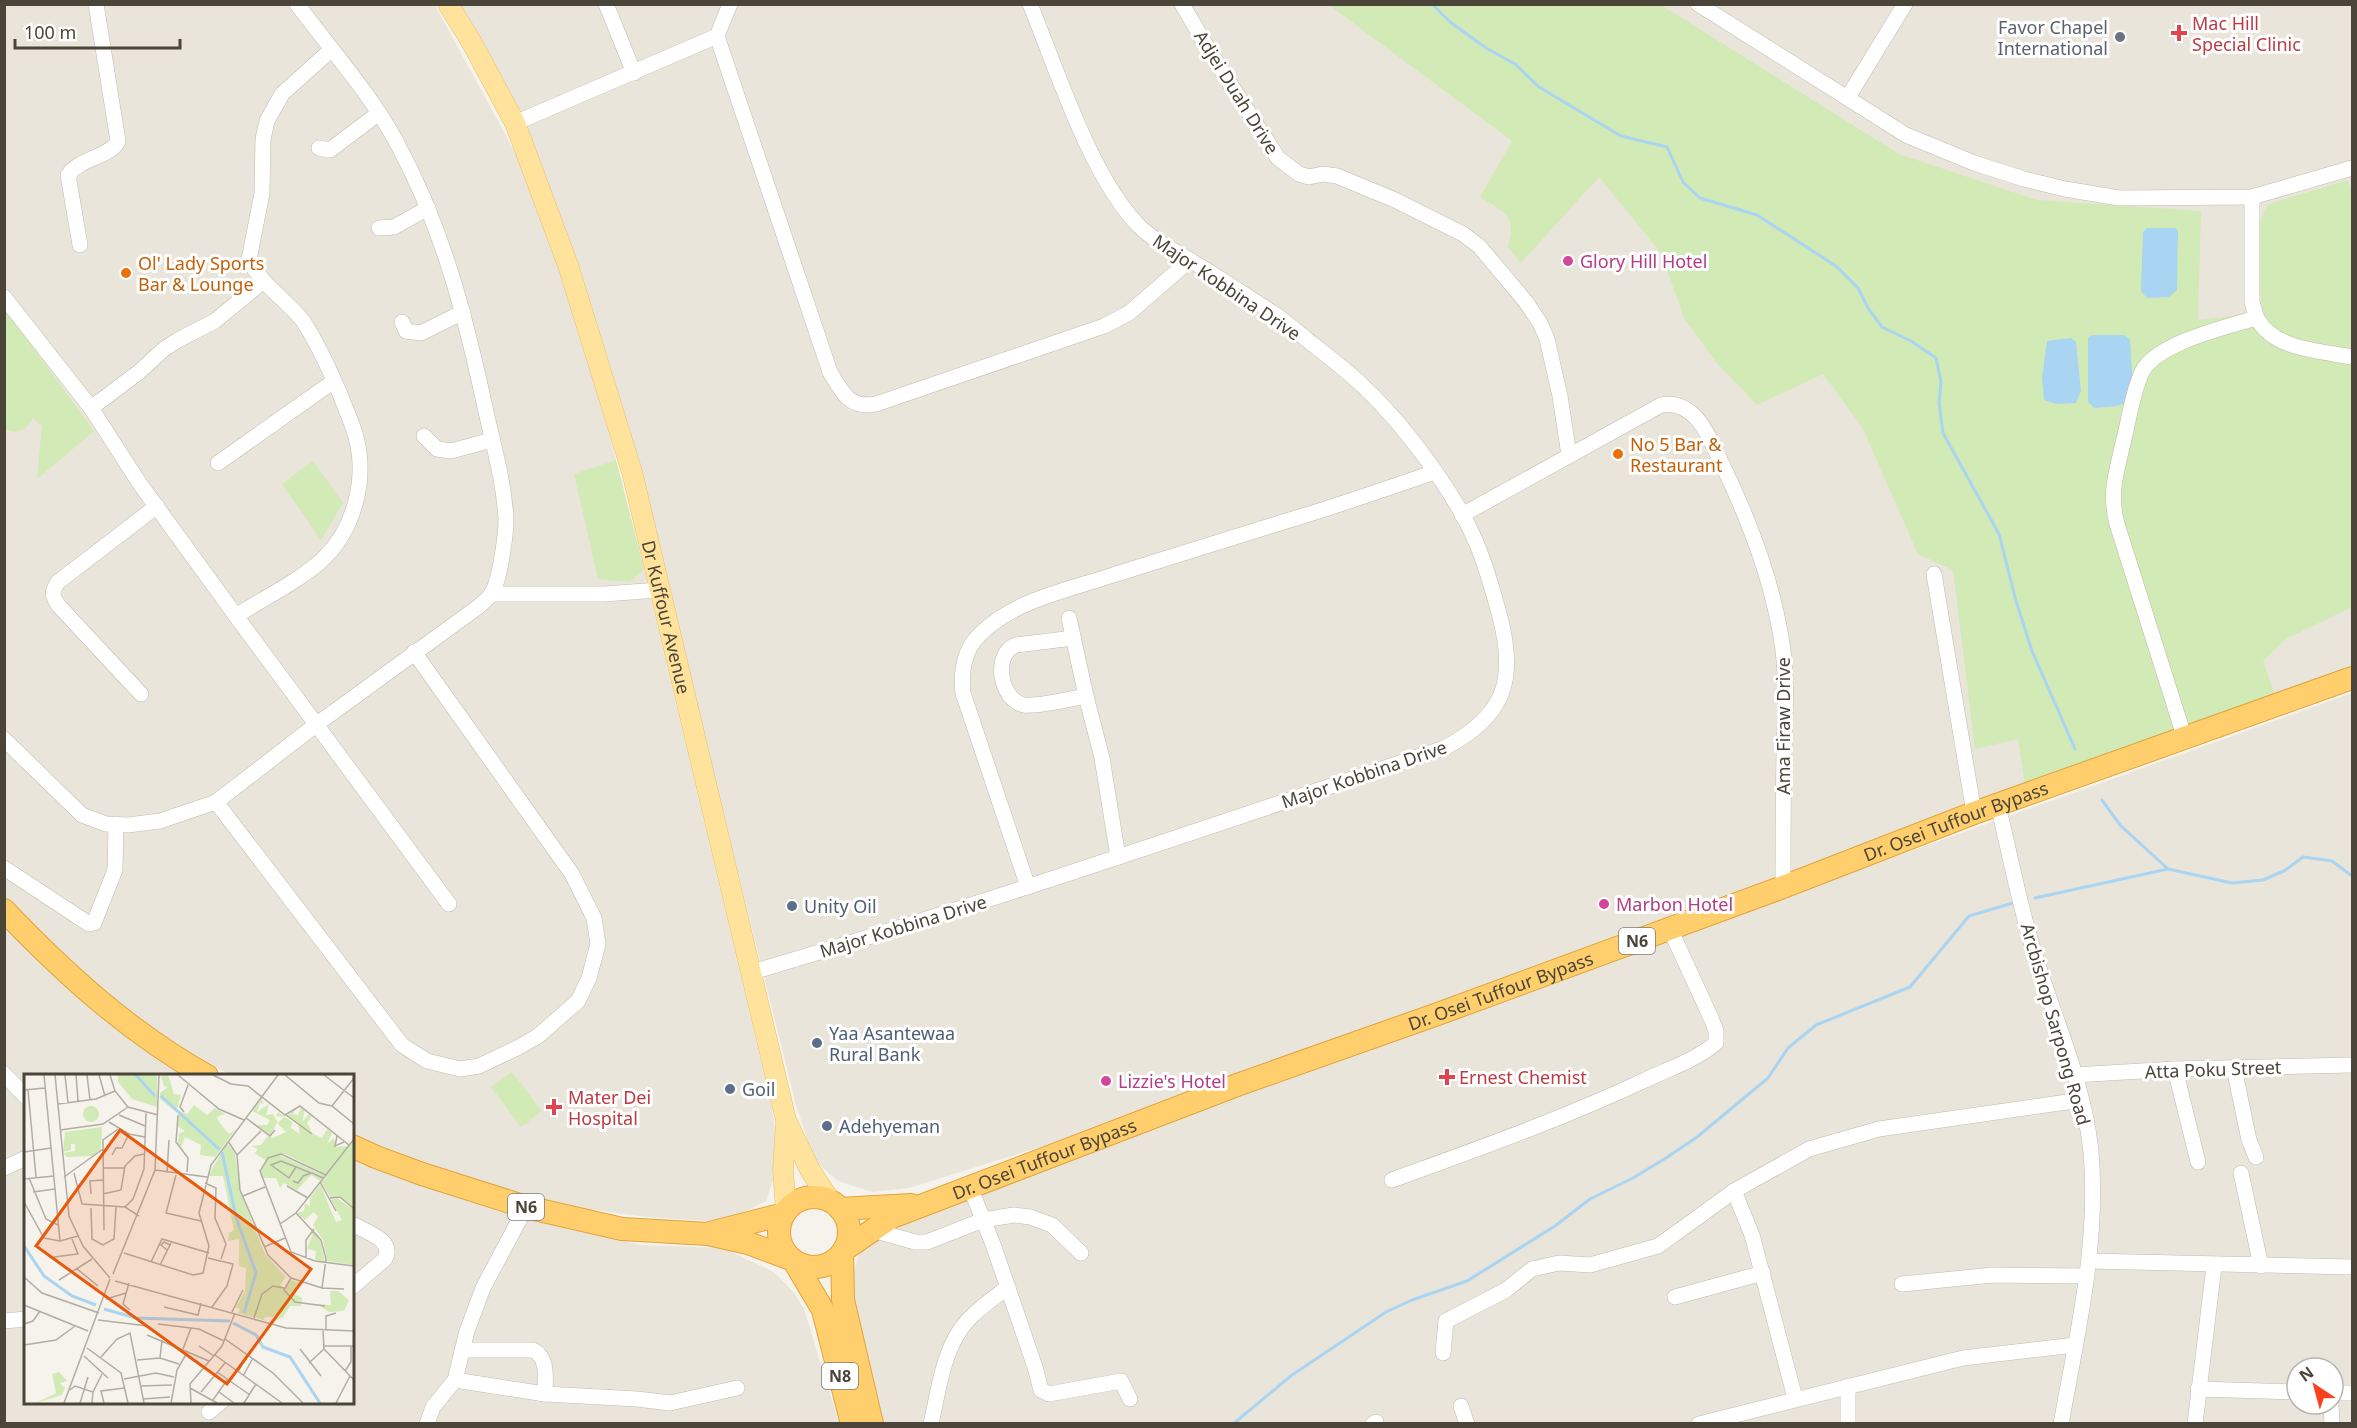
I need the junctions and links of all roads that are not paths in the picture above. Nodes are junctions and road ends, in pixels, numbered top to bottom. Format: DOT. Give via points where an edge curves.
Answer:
graph roads {
  1 [pos="96,4"];
  2 [pos="297,4"];
  3 [pos="448,4"];
  4 [pos="606,4"];
  5 [pos="730,4"];
  6 [pos="1030,4"];
  7 [pos="1182,4"];
  8 [pos="1698,4"];
  9 [pos="1905,4"];
  10 [pos="717,36"];
  11 [pos="331,50"];
  12 [pos="634,73"];
  13 [pos="1848,97"];
  14 [pos="379,113"];
  15 [pos="514,123"];
  16 [pos="319,148"];
  17 [pos="2352,168"];
  18 [pos="2252,197"];
  19 [pos="428,208"];
  20 [pos="379,228"];
  21 [pos="80,245"];
  22 [pos="1190,260"];
  23 [pos="262,282"];
  24 [pos="4,297"];
  25 [pos="463,312"];
  26 [pos="2256,318"];
  27 [pos="402,322"];
  28 [pos="2352,357"];
  29 [pos="334,381"];
  30 [pos="92,408"];
  31 [pos="424,436"];
  32 [pos="492,440"];
  33 [pos="1569,455"];
  34 [pos="218,463"];
  35 [pos="1435,472"];
  36 [pos="157,506"];
  37 [pos="1462,515"];
  38 [pos="1934,574"];
  39 [pos="659,590"];
  40 [pos="492,594"];
  41 [pos="236,616"];
  42 [pos="1069,618"];
  43 [pos="1073,638"];
  44 [pos="414,652"];
  45 [pos="2352,678"];
  46 [pos="141,694"];
  47 [pos="1086,696"];
  48 [pos="317,724"];
  49 [pos="4,739"];
  50 [pos="2185,739"];
  51 [pos="216,802"];
  52 [pos="1998,805"];
  53 [pos="1974,813"];
  54 [pos="116,824"];
  55 [pos="1118,857"];
  56 [pos="4,868"];
  57 [pos="1028,887"];
  58 [pos="1783,887"];
  59 [pos="449,904"];
  60 [pos="4,910"];
  61 [pos="1670,929"];
  62 [pos="752,972"];
  63 [pos="2234,1068"];
  64 [pos="2352,1068"];
  65 [pos="2175,1069"];
  66 [pos="4,1074"];
  67 [pos="204,1074"];
  68 [pos="2074,1075"];
  69 [pos="24,1095"];
  70 [pos="2081,1100"];
  71 [pos="786,1120"];
  72 [pos="354,1147"];
  73 [pos="2256,1157"];
  74 [pos="24,1159"];
  75 [pos="2198,1162"];
  76 [pos="4,1168"];
  77 [pos="2241,1173"];
  78 [pos="1392,1180"];
  79 [pos="970,1187"];
  80 [pos="1734,1191"];
  81 [pos="836,1205"];
  82 [pos="526,1207"];
  83 [pos="916,1207"];
  84 [pos="785,1212"];
  85 [pos="983,1220"];
  86 [pos="354,1225"];
  87 [pos="879,1232"];
  88 [pos="716,1236"];
  89 [pos="843,1251"];
  90 [pos="1081,1253"];
  91 [pos="792,1260"];
  92 [pos="2214,1266"];
  93 [pos="2261,1266"];
  94 [pos="2352,1267"];
  95 [pos="2087,1269"];
  96 [pos="1763,1274"];
  97 [pos="1902,1284"];
  98 [pos="354,1285"];
  99 [pos="1008,1287"];
  100 [pos="1675,1297"];
  101 [pos="843,1300"];
  102 [pos="24,1319"];
  103 [pos="4,1321"];
  104 [pos="829,1329"];
  105 [pos="2075,1345"];
  106 [pos="462,1350"];
  107 [pos="1443,1353"];
  108 [pos="455,1380"];
  109 [pos="1848,1386"];
  110 [pos="737,1388"];
  111 [pos="2198,1389"];
  112 [pos="2285,1392"];
  113 [pos="545,1394"];
  114 [pos="1794,1398"];
  115 [pos="1130,1399"];
  116 [pos="1461,1406"];
  117 [pos="427,1424"];
  118 [pos="852,1424"];
  119 [pos="872,1424"];
  120 [pos="931,1424"];
  121 [pos="1467,1424"];
  122 [pos="1699,1424"];
  123 [pos="1848,1424"];
  124 [pos="2061,1424"];
  125 [pos="2195,1424"];
  1 -- 21 [label="street" via="118,141 114,148 73,167 68,175"];
  2 -- 11 [label="street"];
  3 -- 15 [label="main road, Dr Kuffour Avenue"];
  4 -- 12 [label="street"];
  5 -- 10 [label="street"];
  6 -- 22 [label="street, Major Kobbina Drive" via="1084,137 1126,212 1153,238"];
  7 -- 33 [label="street, Adjei Duah Drive" via="1278,158 1289,167 1309,177 1337,176 1463,234 1479,246 1526,302 1547,339"];
  8 -- 13 [label="street"];
  9 -- 13 [label="street"];
  10 -- 12 [label="street"];
  10 -- 22 [label="street" via="831,372 855,404 876,404 1104,326 1136,307"];
  11 -- 14 [label="street"];
  11 -- 23 [label="street" via="282,94 267,121 262,193 249,260"];
  12 -- 15 [label="street"];
  13 -- 18 [label="street" via="1929,146 1974,164 2065,189 2119,198"];
  14 -- 16 [label="street" via="330,150"];
  14 -- 19 [label="street"];
  15 -- 39 [label="main road, Dr Kuffour Avenue" via="568,265 632,472"];
  17 -- 18 [label="street"];
  18 -- 26 [label="street" via="2252,302"];
  19 -- 20 [label="street" via="394,227"];
  19 -- 25 [label="street"];
  22 -- 35 [label="street, Major Kobbina Drive" via="1276,315 1352,375 1380,403"];
  23 -- 29 [label="street" via="290,305 302,321 318,344"];
  23 -- 30 [label="street" via="215,321 164,349"];
  24 -- 30 [label="street"];
  25 -- 27 [label="street" via="421,333 406,331"];
  25 -- 32 [label="street"];
  26 -- 28 [label="street" via="2264,329 2286,343"];
  26 -- 50 [label="street" via="2170,348 2149,363 2134,394 2112,492 2117,524"];
  29 -- 34 [label="street"];
  29 -- 41 [label="street" via="356,437 359,457 360,483 351,516 324,558"];
  30 -- 36 [label="street"];
  31 -- 32 [label="street" via="437,449 451,451"];
  32 -- 40 [label="street" via="506,521"];
  33 -- 37 [label="street, Ama Firaw Drive"];
  33 -- 58 [label="street, Ama Firaw Drive" via="1661,405 1680,405 1706,430 1736,493 1765,570 1782,638"];
  35 -- 37 [label="street, Major Kobbina Drive"];
  35 -- 57 [label="street" via="1025,604 975,640 968,651 963,693"];
  36 -- 41 [label="street"];
  36 -- 46 [label="street" via="52,590 59,606"];
  37 -- 55 [label="street, Major Kobbina Drive" via="1490,582 1505,640 1507,677 1490,716 1444,748"];
  38 -- 53 [label="street"];
  39 -- 40 [label="street"];
  39 -- 62 [label="main road, Dr Kuffour Avenue"];
  40 -- 44 [label="street"];
  41 -- 48 [label="street"];
  42 -- 43 [label="street"];
  43 -- 47 [label="street"];
  43 -- 47 [label="street" via="1009,648 1001,664 1005,690 1014,701 1027,705"];
  44 -- 48 [label="street"];
  44 -- 51 [label="street" via="572,874 594,918 598,944 589,978 578,1001 538,1036 479,1066 460,1069 412,1053"];
  45 -- 50 [label="highway, Dr. Osei Tuffour Bypass / N6"];
  47 -- 55 [label="street" via="1102,758"];
  48 -- 51 [label="street"];
  48 -- 59 [label="street"];
  49 -- 54 [label="street" via="82,814"];
  50 -- 52 [label="highway, Dr. Osei Tuffour Bypass / N6"];
  51 -- 54 [label="street" via="160,821"];
  52 -- 53 [label="highway, Dr. Osei Tuffour Bypass / N6"];
  52 -- 68 [label="street, Arcbishop Sarpong Road" via="2031,943"];
  53 -- 58 [label="highway, Dr. Osei Tuffour Bypass / N6"];
  54 -- 56 [label="street" via="114,870 94,923 89,924"];
  55 -- 57 [label="street, Major Kobbina Drive"];
  57 -- 62 [label="street, Major Kobbina Drive"];
  58 -- 61 [label="highway, Dr. Osei Tuffour Bypass / N6"];
  60 -- 67 [label="highway" via="90,994"];
  61 -- 78 [label="street" via="1709,1011 1716,1043 1703,1054 1605,1099"];
  61 -- 79 [label="highway, Dr. Osei Tuffour Bypass / N6" via="1237,1084"];
  62 -- 71 [label="main road, Dr Kuffour Avenue"];
  63 -- 64 [label="street, Atta Poku Street"];
  63 -- 65 [label="street, Atta Poku Street"];
  63 -- 73 [label="street"];
  65 -- 68 [label="street, Atta Poku Street"];
  65 -- 75 [label="street"];
  66 -- 69 [label="street"];
  68 -- 70 [label="street, Arcbishop Sarpong Road"];
  70 -- 80 [label="street" via="1867,1131 1809,1149"];
  70 -- 95 [label="street, Arcbishop Sarpong Road" via="2091,1151 2093,1192"];
  71 -- 81 [label="main road" via="810,1170"];
  71 -- 84 [label="main road"];
  72 -- 82 [label="highway, N6" via="422,1174"];
  74 -- 76 [label="street"];
  77 -- 93 [label="street"];
  79 -- 83 [label="highway, Dr. Osei Tuffour Bypass / N6"];
  79 -- 85 [label="street"];
  80 -- 96 [label="street"];
  80 -- 107 [label="street" via="1658,1246 1590,1265 1559,1263 1528,1272 1506,1290 1446,1321"];
  81 -- 83 [label="highway, Dr. Osei Tuffour Bypass / N6"];
  81 -- 84 [label="highway, N6" via="822,1198 802,1199"];
  81 -- 89 [label="highway" via="847,1221 849,1235"];
  82 -- 88 [label="highway, N6" via="622,1229"];
  82 -- 106 [label="street" via="486,1281"];
  83 -- 87 [label="highway"];
  83 -- 89 [label="highway, Dr. Osei Tuffour Bypass / N6" via="887,1220"];
  84 -- 88 [label="highway, N6"];
  84 -- 91 [label="highway" via="779,1238"];
  85 -- 87 [label="street" via="927,1242"];
  85 -- 90 [label="street" via="1014,1215 1030,1217 1052,1225"];
  85 -- 99 [label="street"];
  86 -- 98 [label="street" via="388,1247 385,1258"];
  87 -- 101 [label="highway" via="862,1250"];
  88 -- 91 [label="highway, N6"];
  88 -- 104 [label="highway" via="788,1274"];
  89 -- 91 [label="highway, N6" via="824,1266 803,1266"];
  89 -- 101 [label="highway, N8"];
  91 -- 104 [label="highway, N8" via="819,1303"];
  92 -- 93 [label="street"];
  92 -- 95 [label="street"];
  92 -- 111 [label="street"];
  93 -- 94 [label="street"];
  95 -- 97 [label="street"];
  95 -- 105 [label="street, Arcbishop Sarpong Road"];
  96 -- 100 [label="street"];
  96 -- 114 [label="street"];
  99 -- 115 [label="street" via="1041,1390 1049,1394 1121,1381"];
  99 -- 120 [label="street" via="973,1315 946,1357"];
  101 -- 119 [label="highway, N8"];
  102 -- 103 [label="street"];
  104 -- 118 [label="highway, N8"];
  105 -- 109 [label="street" via="1963,1358"];
  105 -- 124 [label="street, Arcbishop Sarpong Road"];
  106 -- 108 [label="street"];
  106 -- 113 [label="street" via="539,1353 544,1363"];
  108 -- 113 [label="street"];
  108 -- 117 [label="street" via="433,1407"];
  109 -- 114 [label="street"];
  109 -- 123 [label="street"];
  110 -- 113 [label="street" via="670,1403"];
  111 -- 112 [label="street"];
  111 -- 125 [label="street"];
  114 -- 122 [label="street"];
  116 -- 121 [label="street"];
}
